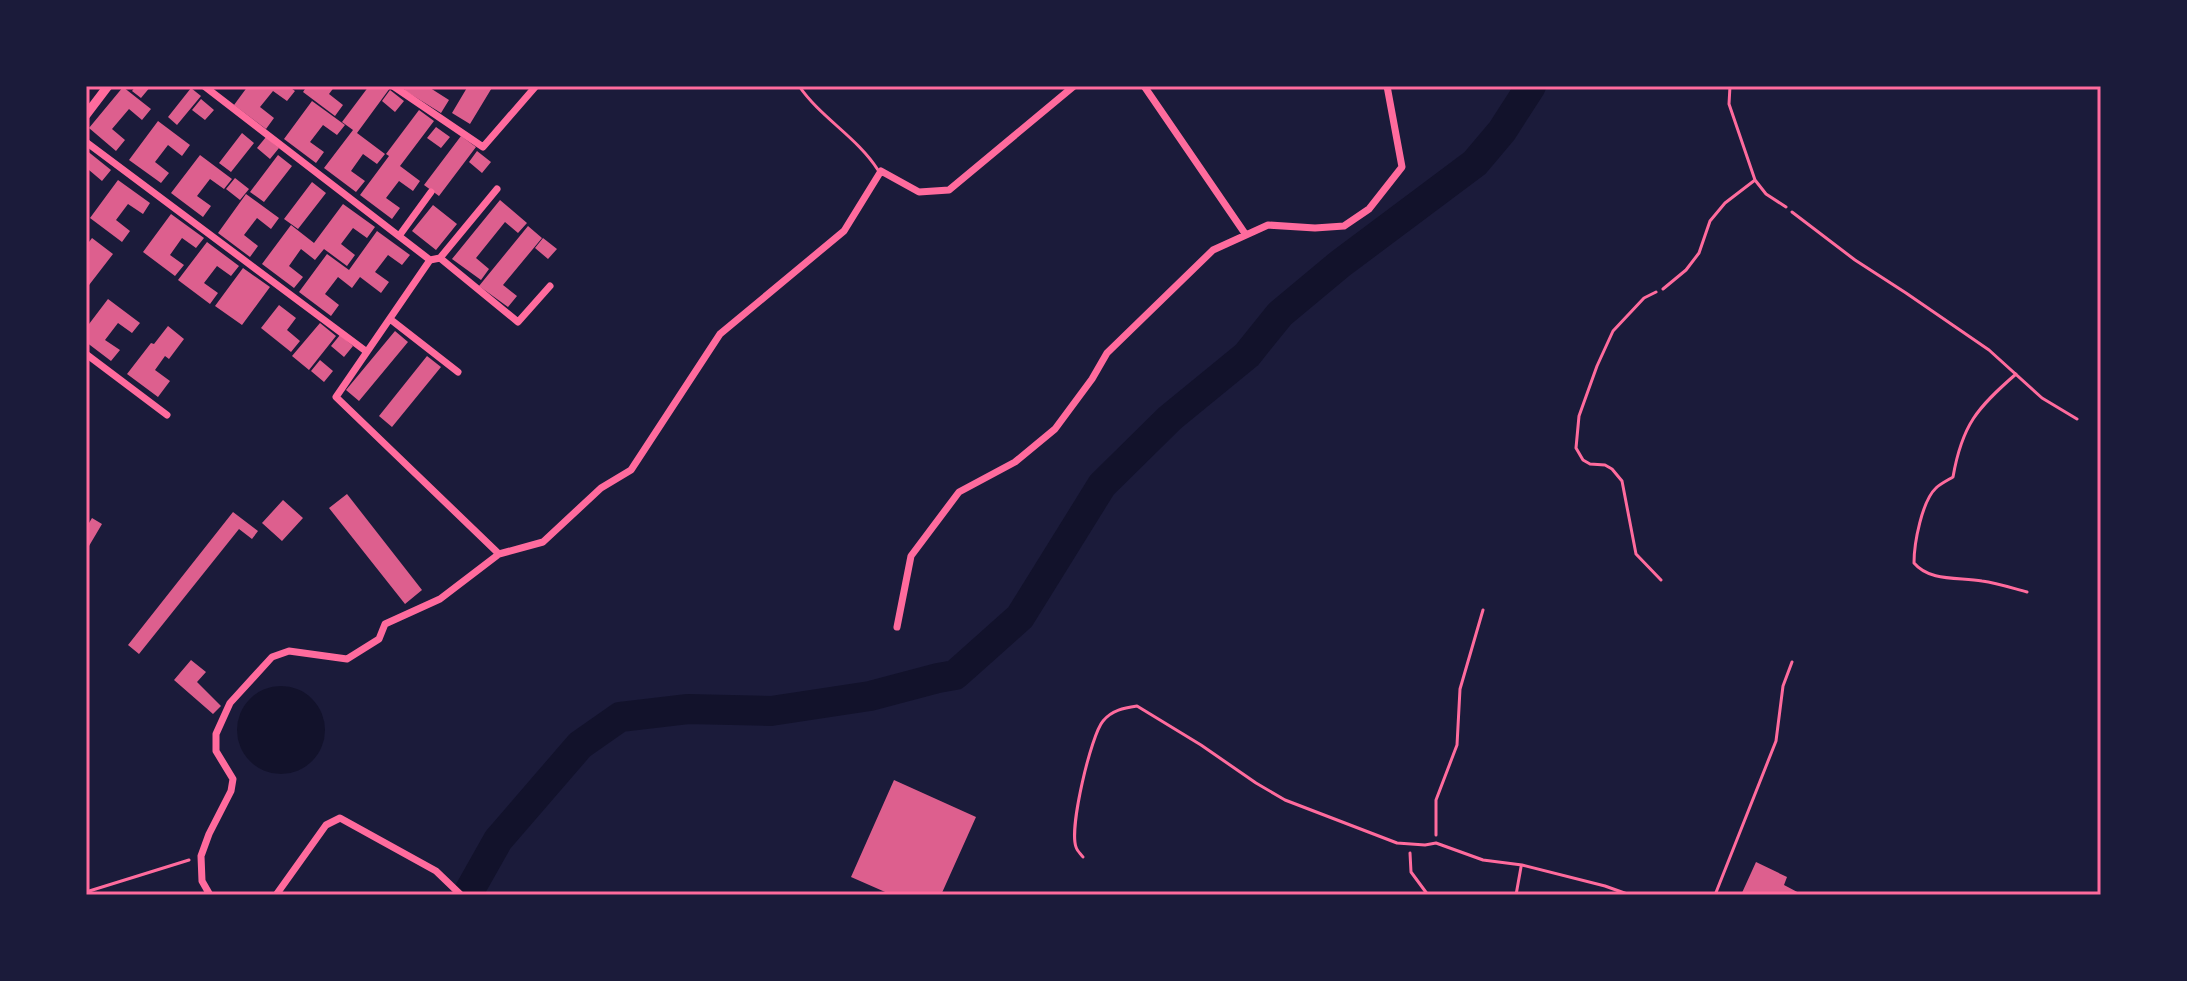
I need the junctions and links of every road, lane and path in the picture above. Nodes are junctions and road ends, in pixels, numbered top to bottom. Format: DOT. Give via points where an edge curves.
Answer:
graph roads {
  1 [pos="108,86"];
  2 [pos="204,86"];
  3 [pos="393,86"];
  4 [pos="536,86"];
  5 [pos="799,86"];
  6 [pos="1074,86"];
  7 [pos="1144,86"];
  8 [pos="1387,86"];
  9 [pos="1730,86"];
  10 [pos="86,115"];
  11 [pos="86,142"];
  12 [pos="880,173"];
  13 [pos="1755,180"];
  14 [pos="497,189"];
  15 [pos="431,192"];
  16 [pos="1786,207"];
  17 [pos="1246,235"];
  18 [pos="399,236"];
  19 [pos="440,258"];
  20 [pos="430,260"];
  21 [pos="550,286"];
  22 [pos="1663,289"];
  23 [pos="390,319"];
  24 [pos="367,352"];
  25 [pos="86,354"];
  26 [pos="458,372"];
  27 [pos="2016,374"];
  28 [pos="167,415"];
  29 [pos="2077,419"];
  30 [pos="499,554"];
  31 [pos="1661,580"];
  32 [pos="2027,592"];
  33 [pos="1483,610"];
  34 [pos="897,627"];
  35 [pos="1792,662"];
  36 [pos="1436,843"];
  37 [pos="1411,844"];
  38 [pos="201,856"];
  39 [pos="1083,857"];
  40 [pos="1522,865"];
  41 [pos="86,892"];
  42 [pos="210,895"];
  43 [pos="276,895"];
  44 [pos="461,895"];
  45 [pos="1428,895"];
  46 [pos="1516,895"];
  47 [pos="1630,895"];
  48 [pos="1715,895"];
  1 -- 10 [label="street"];
  2 -- 18 [label="street"];
  3 -- 4 [label="street" via="483,147"];
  5 -- 12 [label="lane"];
  6 -- 12 [label="street" via="949,190 919,192"];
  7 -- 17 [label="street"];
  8 -- 17 [label="street" via="1402,167 1369,209 1344,226 1268,225"];
  9 -- 13 [label="lane" via="1729,104"];
  11 -- 24 [label="street"];
  12 -- 30 [label="street" via="844,231 720,334 631,470 601,488 543,542"];
  13 -- 16 [label="lane"];
  13 -- 22 [label="lane" via="1725,203 1710,221 1699,253"];
  14 -- 19 [label="street"];
  15 -- 18 [label="street"];
  16 -- 27 [label="path"];
  17 -- 34 [label="street" via="1213,250 1107,353 1055,429 1015,462 959,492 911,556"];
  18 -- 20 [label="street"];
  19 -- 20 [label="street"];
  19 -- 21 [label="street" via="518,322"];
  20 -- 23 [label="street"];
  22 -- 31 [label="path" via="1644,298 1613,331 1579,416 1576,448 1583,460 1605,465 1622,481 1636,554"];
  23 -- 24 [label="street"];
  23 -- 26 [label="street"];
  24 -- 30 [label="street" via="336,397"];
  25 -- 28 [label="street"];
  27 -- 29 [label="path"];
  27 -- 32 [label="path" via="1981,406 1966,429 1953,477 1927,500 1914,563 1938,576"];
  30 -- 38 [label="street" via="440,599 385,624 379,639 347,659 289,651 272,657 230,703 216,734 216,751 233,779"];
  33 -- 36 [label="path" via="1460,689 1457,745 1436,800"];
  35 -- 48 [label="lane" via="1783,686 1776,741"];
  36 -- 37 [label="lane"];
  36 -- 40 [label="lane" via="1483,860"];
  37 -- 39 [label="lane" via="1285,800 1137,706 1118,709 1094,735 1076,814 1076,847"];
  37 -- 45 [label="path" via="1411,872"];
  38 -- 41 [label="path"];
  38 -- 42 [label="street" via="202,881"];
  40 -- 46 [label="lane"];
  40 -- 47 [label="lane"];
  43 -- 44 [label="street" via="326,825 340,818 436,871"];
}
